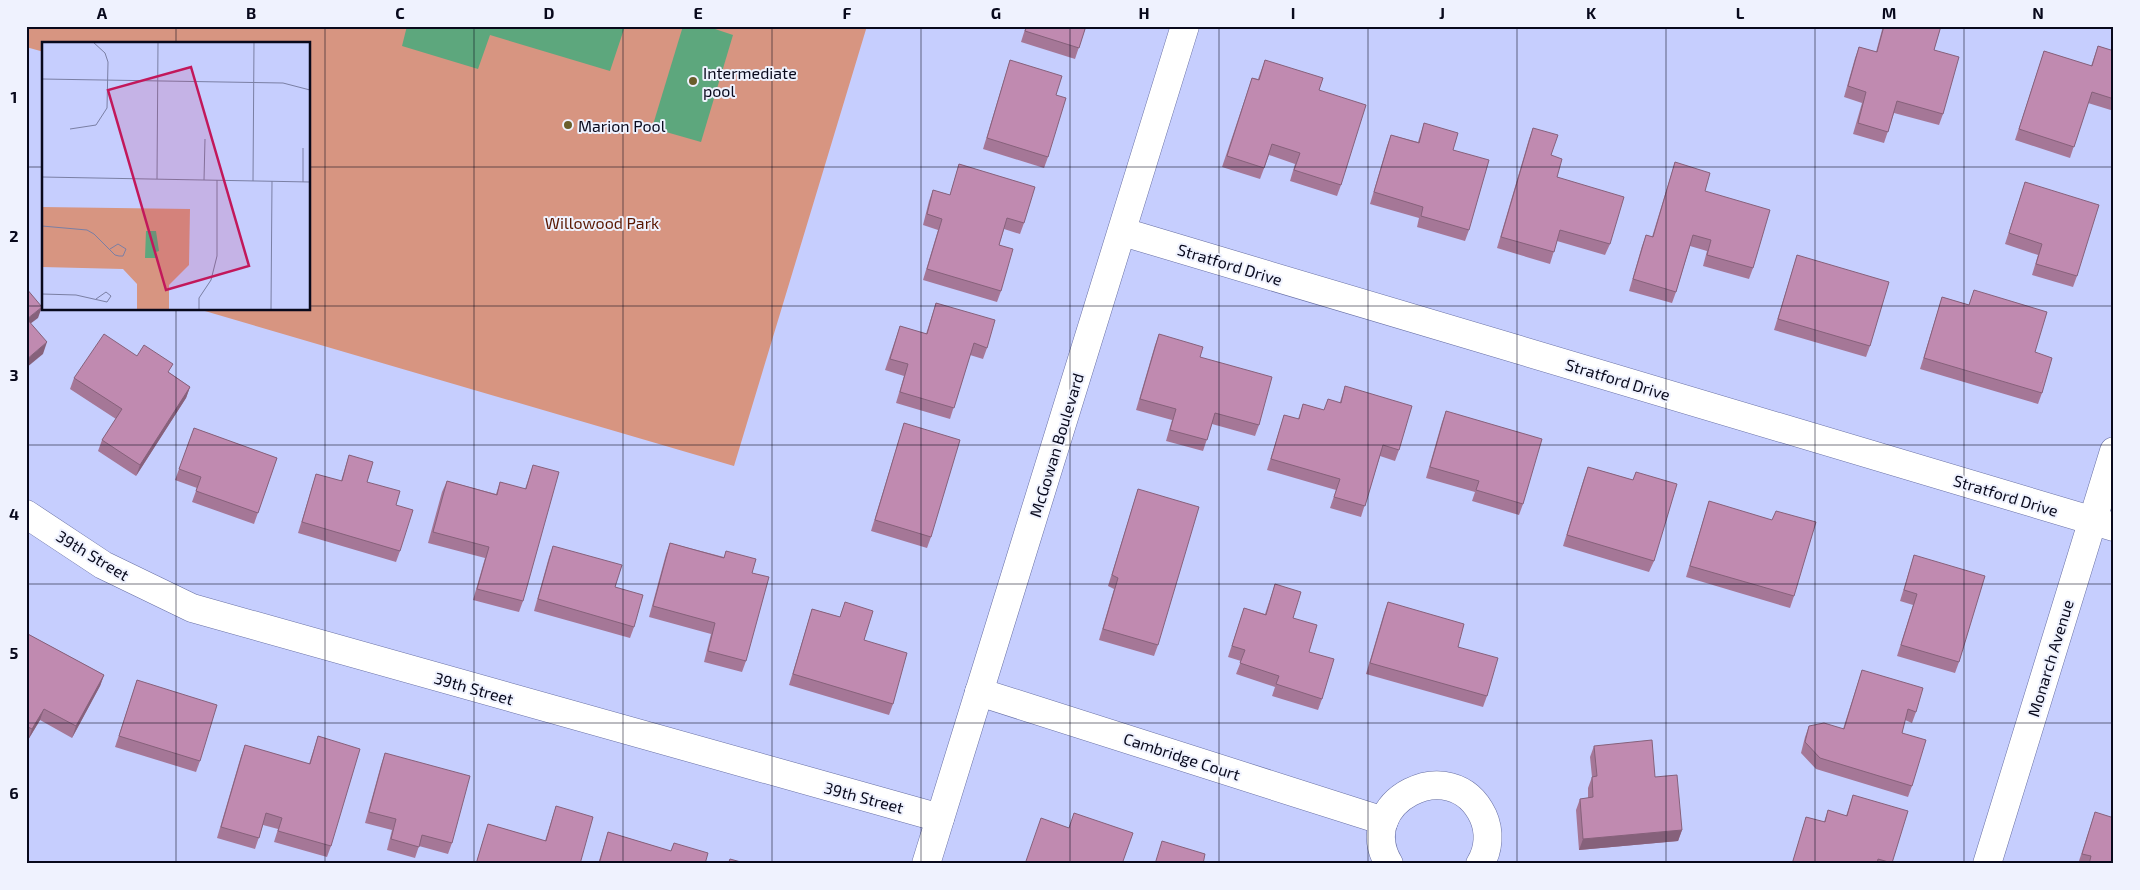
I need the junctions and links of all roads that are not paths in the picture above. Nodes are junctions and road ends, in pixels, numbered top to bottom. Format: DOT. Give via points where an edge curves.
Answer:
graph roads {
  1 [pos="1185,26"];
  2 [pos="1122,232"];
  3 [pos="2114,452"];
  4 [pos="26,514"];
  5 [pos="2103,524"];
  6 [pos="979,692"];
  7 [pos="940,818"];
  8 [pos="1384,821"];
  9 [pos="926,864"];
  10 [pos="1389,864"];
  11 [pos="1480,864"];
  12 [pos="1987,864"];
  1 -- 2 [label="street, McGowan Boulevard"];
  2 -- 5 [label="street, Stratford Drive"];
  2 -- 6 [label="street, McGowan Boulevard"];
  3 -- 5 [label="street, Monarch Avenue"];
  4 -- 7 [label="street, 39th Street" via="103,565 192,608"];
  5 -- 12 [label="street, Monarch Avenue"];
  6 -- 7 [label="street, McGowan Boulevard"];
  6 -- 8 [label="street, Cambridge Court"];
  7 -- 9 [label="street, McGowan Boulevard"];
  8 -- 10 [label="street" via="1381,839"];
  8 -- 11 [label="street" via="1392,805 1404,794 1436,784 1453,788 1474,802 1486,823 1488,840"];
}
